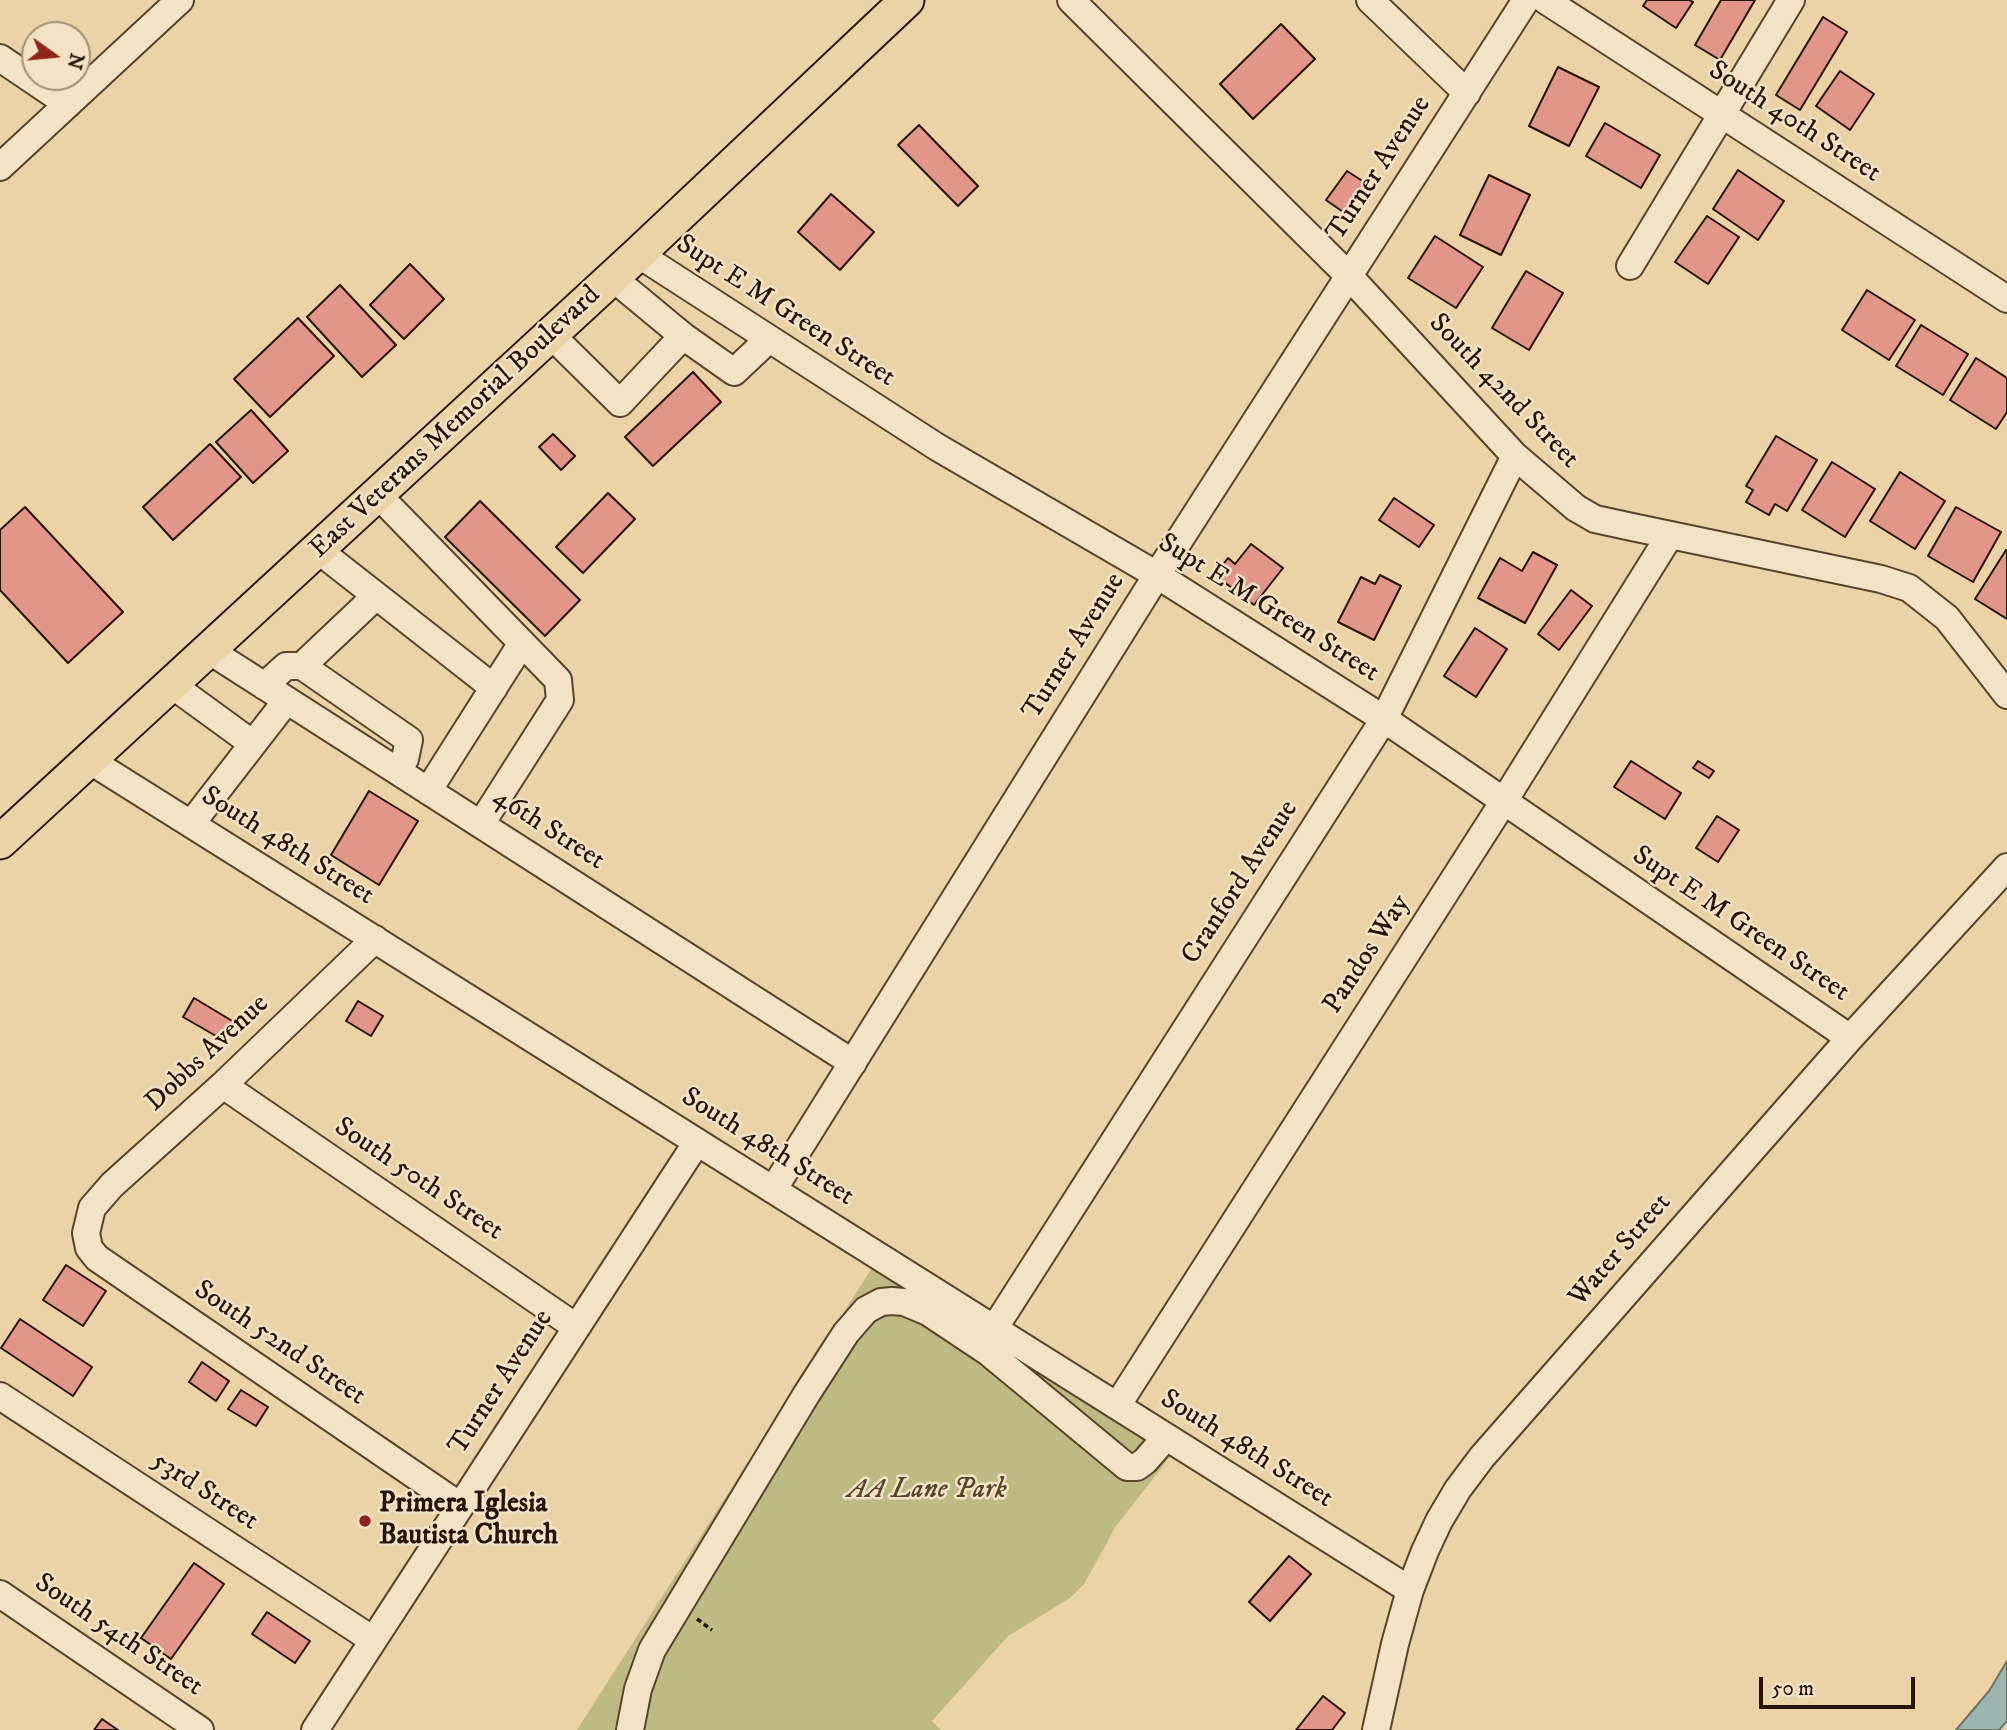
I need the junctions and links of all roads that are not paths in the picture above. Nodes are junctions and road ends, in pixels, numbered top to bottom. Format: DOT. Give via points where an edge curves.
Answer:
graph roads {
  1 [pos="180,0"];
  2 [pos="908,0"];
  3 [pos="1070,0"];
  4 [pos="1370,0"];
  5 [pos="1526,0"];
  6 [pos="1545,0"];
  7 [pos="1791,0"];
  8 [pos="0,58"];
  9 [pos="1467,93"];
  10 [pos="68,104"];
  11 [pos="1723,114"];
  12 [pos="0,167"];
  13 [pos="638,254"];
  14 [pos="1630,266"];
  15 [pos="1349,276"];
  16 [pos="613,278"];
  17 [pos="2007,299"];
  18 [pos="551,335"];
  19 [pos="683,336"];
  20 [pos="769,339"];
  21 [pos="1515,456"];
  22 [pos="378,495"];
  23 [pos="1670,535"];
  24 [pos="318,550"];
  25 [pos="1157,575"];
  26 [pos="376,596"];
  27 [pos="522,643"];
  28 [pos="210,651"];
  29 [pos="302,666"];
  30 [pos="172,685"];
  31 [pos="264,685"];
  32 [pos="494,688"];
  33 [pos="2007,695"];
  34 [pos="287,700"];
  35 [pos="1384,719"];
  36 [pos="253,744"];
  37 [pos="89,760"];
  38 [pos="397,771"];
  39 [pos="428,791"];
  40 [pos="1504,801"];
  41 [pos="191,824"];
  42 [pos="481,824"];
  43 [pos="0,842"];
  44 [pos="2007,867"];
  45 [pos="375,939"];
  46 [pos="1850,1038"];
  47 [pos="853,1063"];
  48 [pos="223,1085"];
  49 [pos="697,1142"];
  50 [pos="773,1190"];
  51 [pos="89,1219"];
  52 [pos="895,1266"];
  53 [pos="877,1304"];
  54 [pos="576,1327"];
  55 [pos="994,1329"];
  56 [pos="0,1396"];
  57 [pos="1117,1406"];
  58 [pos="1166,1437"];
  59 [pos="460,1506"];
  60 [pos="1410,1591"];
  61 [pos="0,1594"];
  62 [pos="373,1640"];
  63 [pos="200,1730"];
  64 [pos="315,1730"];
  65 [pos="630,1730"];
  66 [pos="1376,1730"];
  1 -- 10 [label="street"];
  2 -- 13 [label="main road, East Veterans Memorial Boulevard"];
  3 -- 15 [label="street, South 42nd Street"];
  4 -- 9 [label="street"];
  5 -- 9 [label="street, Turner Avenue"];
  6 -- 11 [label="street, South 40th Street"];
  7 -- 11 [label="street"];
  8 -- 10 [label="street"];
  9 -- 15 [label="street, Turner Avenue"];
  10 -- 12 [label="street"];
  11 -- 14 [label="street"];
  11 -- 17 [label="street, South 40th Street"];
  13 -- 16 [label="main road, East Veterans Memorial Boulevard"];
  13 -- 20 [label="street, Supt E M Green Street"];
  15 -- 21 [label="street, South 42nd Street"];
  15 -- 25 [label="street, Turner Avenue"];
  16 -- 18 [label="main road, East Veterans Memorial Boulevard"];
  16 -- 19 [label="street"];
  18 -- 19 [label="street" via="620,403"];
  18 -- 22 [label="main road, East Veterans Memorial Boulevard"];
  19 -- 20 [label="street" via="734,372"];
  20 -- 25 [label="street, Supt E M Green Street" via="937,447"];
  21 -- 23 [label="street, South 42nd Street" via="1595,519"];
  21 -- 35 [label="street, Cranford Avenue"];
  22 -- 24 [label="main road, East Veterans Memorial Boulevard"];
  22 -- 27 [label="street"];
  23 -- 33 [label="street, South 42nd Street" via="1909,588 1947,618"];
  23 -- 40 [label="street, Pandos Way"];
  24 -- 26 [label="street"];
  24 -- 28 [label="main road, East Veterans Memorial Boulevard"];
  25 -- 35 [label="street, Supt E M Green Street"];
  25 -- 47 [label="street, Turner Avenue"];
  26 -- 29 [label="street"];
  26 -- 32 [label="street"];
  27 -- 32 [label="street"];
  27 -- 42 [label="street" via="558,680 560,700"];
  28 -- 30 [label="main road, East Veterans Memorial Boulevard"];
  28 -- 31 [label="street, 46th Street"];
  29 -- 31 [label="street" via="286,666"];
  29 -- 38 [label="street" via="409,740"];
  30 -- 36 [label="street"];
  30 -- 37 [label="main road, East Veterans Memorial Boulevard"];
  31 -- 34 [label="street, 46th Street"];
  32 -- 39 [label="street"];
  34 -- 36 [label="street"];
  34 -- 38 [label="street, 46th Street"];
  35 -- 40 [label="street, Supt E M Green Street"];
  35 -- 55 [label="street, Cranford Avenue"];
  36 -- 41 [label="street"];
  37 -- 41 [label="street, South 48th Street"];
  37 -- 43 [label="main road, East Veterans Memorial Boulevard"];
  38 -- 39 [label="street, 46th Street"];
  39 -- 42 [label="street, 46th Street"];
  40 -- 46 [label="street, Supt E M Green Street"];
  40 -- 57 [label="street, Pandos Way"];
  41 -- 45 [label="street, South 48th Street"];
  42 -- 47 [label="street, 46th Street"];
  44 -- 46 [label="street, Water Street"];
  45 -- 48 [label="street, Dobbs Avenue"];
  45 -- 49 [label="street, South 48th Street"];
  46 -- 60 [label="street, Water Street" via="1482,1457 1439,1521"];
  47 -- 50 [label="street, Turner Avenue"];
  48 -- 51 [label="street, Dobbs Avenue" via="112,1185 92,1208"];
  48 -- 54 [label="street, South 50th Street"];
  49 -- 50 [label="street, South 48th Street"];
  49 -- 54 [label="street, Turner Avenue"];
  50 -- 52 [label="street, South 48th Street"];
  51 -- 59 [label="street, South 52nd Street" via="89,1248 97,1258"];
  52 -- 53 [label="street"];
  52 -- 55 [label="street, South 48th Street"];
  53 -- 58 [label="street" via="904,1302 955,1329 1126,1467 1138,1467"];
  53 -- 65 [label="street" via="866,1310 839,1343 652,1650"];
  54 -- 59 [label="street, Turner Avenue"];
  55 -- 57 [label="street, South 48th Street"];
  56 -- 62 [label="street, 53rd Street"];
  57 -- 58 [label="street, South 48th Street"];
  58 -- 60 [label="street, South 48th Street"];
  59 -- 62 [label="street, Turner Avenue"];
  60 -- 66 [label="street, Water Street"];
  61 -- 63 [label="street, South 54th Street"];
  62 -- 64 [label="street, Turner Avenue"];
}
